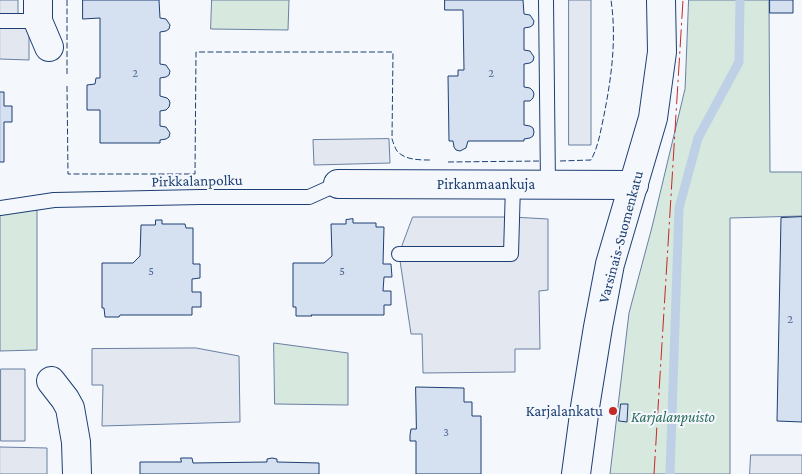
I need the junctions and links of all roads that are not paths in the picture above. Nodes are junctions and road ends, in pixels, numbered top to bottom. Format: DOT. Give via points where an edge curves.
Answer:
graph roads {
  1 [pos="546,0"];
  2 [pos="661,0"];
  3 [pos="38,10"];
  4 [pos="0,21"];
  5 [pos="49,47"];
  6 [pos="338,184"];
  7 [pos="512,185"];
  8 [pos="548,185"];
  9 [pos="634,185"];
  10 [pos="0,208"];
  11 [pos="400,254"];
  12 [pos="51,381"];
  13 [pos="77,474"];
  14 [pos="576,474"];
  1 -- 8 [label="lane"];
  2 -- 9 [label="street, Varsinais-Suomenkatu" via="662,52 653,118"];
  3 -- 4 [label="lane"];
  3 -- 5 [label="street"];
  6 -- 7 [label="street, Pirkanmaankuja"];
  6 -- 10 [label="lane, Pirkkalanpolku" via="310,197 54,200"];
  7 -- 8 [label="street, Pirkanmaankuja"];
  7 -- 11 [label="lane" via="511,254"];
  8 -- 9 [label="street, Pirkanmaankuja"];
  9 -- 14 [label="street, Varsinais-Suomenkatu" via="609,273 598,327"];
  12 -- 13 [label="street" via="70,408"];
}
